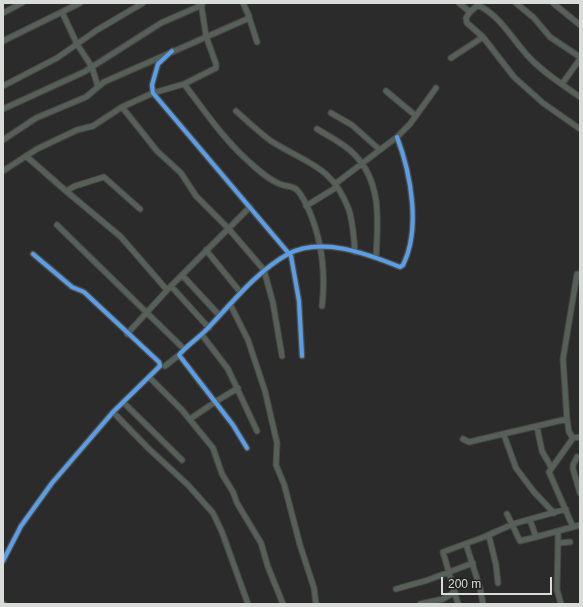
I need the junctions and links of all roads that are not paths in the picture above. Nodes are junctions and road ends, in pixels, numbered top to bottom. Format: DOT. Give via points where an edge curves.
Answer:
graph roads {
  1 [pos="22,3"];
  2 [pos="80,3"];
  3 [pos="143,3"];
  4 [pos="243,3"];
  5 [pos="459,3"];
  6 [pos="516,3"];
  7 [pos="553,3"];
  8 [pos="202,4"];
  9 [pos="479,4"];
  10 [pos="62,12"];
  11 [pos="470,12"];
  12 [pos="3,13"];
  13 [pos="249,17"];
  14 [pos="580,25"];
  15 [pos="206,36"];
  16 [pos="483,36"];
  17 [pos="3,41"];
  18 [pos="257,42"];
  19 [pos="77,44"];
  20 [pos="172,51"];
  21 [pos="451,58"];
  22 [pos="580,58"];
  23 [pos="92,67"];
  24 [pos="184,84"];
  25 [pos="562,84"];
  26 [pos="3,86"];
  27 [pos="98,88"];
  28 [pos="436,88"];
  29 [pos="386,91"];
  30 [pos="153,93"];
  31 [pos="580,97"];
  32 [pos="122,107"];
  33 [pos="3,109"];
  34 [pos="236,111"];
  35 [pos="331,114"];
  36 [pos="416,116"];
  37 [pos="317,129"];
  38 [pos="580,129"];
  39 [pos="398,137"];
  40 [pos="3,140"];
  41 [pos="380,150"];
  42 [pos="26,156"];
  43 [pos="362,163"];
  44 [pos="3,171"];
  45 [pos="336,185"];
  46 [pos="66,191"];
  47 [pos="306,206"];
  48 [pos="250,207"];
  49 [pos="140,209"];
  50 [pos="57,225"];
  51 [pos="228,228"];
  52 [pos="321,247"];
  53 [pos="206,250"];
  54 [pos="355,252"];
  55 [pos="33,254"];
  56 [pos="289,254"];
  57 [pos="376,257"];
  58 [pos="264,270"];
  59 [pos="580,274"];
  60 [pos="182,275"];
  61 [pos="171,286"];
  62 [pos="167,290"];
  63 [pos="241,293"];
  64 [pos="230,304"];
  65 [pos="322,306"];
  66 [pos="148,312"];
  67 [pos="220,315"];
  68 [pos="209,328"];
  69 [pos="128,334"];
  70 [pos="202,335"];
  71 [pos="184,349"];
  72 [pos="179,355"];
  73 [pos="282,356"];
  74 [pos="302,356"];
  75 [pos="165,366"];
  76 [pos="150,378"];
  77 [pos="238,388"];
  78 [pos="123,402"];
  79 [pos="215,402"];
  80 [pos="114,412"];
  81 [pos="190,419"];
  82 [pos="567,420"];
  83 [pos="537,427"];
  84 [pos="257,431"];
  85 [pos="504,435"];
  86 [pos="580,437"];
  87 [pos="573,438"];
  88 [pos="463,439"];
  89 [pos="248,448"];
  90 [pos="577,457"];
  91 [pos="182,460"];
  92 [pos="551,467"];
  93 [pos="580,492"];
  94 [pos="566,509"];
  95 [pos="554,513"];
  96 [pos="507,514"];
  97 [pos="530,520"];
  98 [pos="513,524"];
  99 [pos="580,525"];
  100 [pos="573,527"];
  101 [pos="558,532"];
  102 [pos="489,536"];
  103 [pos="536,537"];
  104 [pos="570,542"];
  105 [pos="558,543"];
  106 [pos="466,544"];
  107 [pos="3,560"];
  108 [pos="473,563"];
  109 [pos="448,572"];
  110 [pos="498,583"];
  111 [pos="396,589"];
  112 [pos="455,592"];
  113 [pos="248,604"];
  114 [pos="283,604"];
  115 [pos="316,604"];
  116 [pos="420,604"];
  117 [pos="458,604"];
  118 [pos="483,604"];
  119 [pos="561,604"];
  1 -- 12 [label="street"];
  2 -- 10 [label="street"];
  3 -- 19 [label="street"];
  4 -- 13 [label="street"];
  5 -- 11 [label="street"];
  6 -- 22 [label="street" via="534,18 550,37"];
  7 -- 14 [label="street"];
  8 -- 15 [label="street"];
  8 -- 23 [label="street" via="161,23"];
  9 -- 11 [label="street"];
  9 -- 25 [label="street" via="496,17 529,57"];
  10 -- 17 [label="street"];
  10 -- 19 [label="street"];
  11 -- 16 [label="street" via="466,18 467,23"];
  13 -- 15 [label="street"];
  13 -- 18 [label="street"];
  15 -- 20 [label="street"];
  15 -- 24 [label="street" via="216,67"];
  16 -- 21 [label="street"];
  16 -- 38 [label="street" via="510,74 543,103"];
  19 -- 23 [label="street"];
  19 -- 26 [label="street" via="57,58"];
  20 -- 27 [label="street" via="104,82"];
  20 -- 30 [label="street" via="158,64 152,85"];
  22 -- 25 [label="street"];
  23 -- 27 [label="street"];
  23 -- 33 [label="street"];
  24 -- 30 [label="street"];
  24 -- 47 [label="street" via="219,130 245,158 279,184 296,189"];
  25 -- 31 [label="street"];
  27 -- 40 [label="street" via="86,97 36,118"];
  28 -- 36 [label="street"];
  29 -- 36 [label="street"];
  30 -- 32 [label="street"];
  30 -- 48 [label="street"];
  32 -- 42 [label="street" via="93,126 70,133"];
  32 -- 51 [label="street" via="157,151 181,173 196,196"];
  34 -- 45 [label="street" via="273,142 319,166"];
  35 -- 41 [label="street" via="352,125"];
  36 -- 39 [label="street"];
  37 -- 43 [label="street" via="347,147"];
  39 -- 41 [label="street"];
  39 -- 57 [label="street" via="405,159 410,191 412,241 401,267"];
  41 -- 43 [label="street"];
  42 -- 44 [label="street"];
  42 -- 46 [label="street"];
  43 -- 45 [label="street"];
  43 -- 57 [label="street" via="373,186 377,204"];
  45 -- 47 [label="street"];
  45 -- 54 [label="street" via="349,211"];
  46 -- 49 [label="street" via="104,177"];
  46 -- 62 [label="street" via="121,237"];
  47 -- 52 [label="street"];
  48 -- 51 [label="street"];
  48 -- 56 [label="street"];
  50 -- 66 [label="street"];
  51 -- 53 [label="street"];
  51 -- 58 [label="street"];
  52 -- 54 [label="street"];
  52 -- 56 [label="street"];
  52 -- 65 [label="street" via="324,275"];
  53 -- 60 [label="street"];
  53 -- 63 [label="street"];
  54 -- 57 [label="street"];
  55 -- 69 [label="street" via="72,288 84,292"];
  56 -- 58 [label="street"];
  56 -- 74 [label="street" via="292,258 299,300"];
  58 -- 63 [label="street"];
  58 -- 73 [label="street" via="273,303"];
  59 -- 82 [label="street" via="577,274 562,359"];
  60 -- 61 [label="street"];
  60 -- 67 [label="street"];
  61 -- 62 [label="street"];
  61 -- 68 [label="street"];
  62 -- 66 [label="street"];
  63 -- 64 [label="street"];
  64 -- 67 [label="street"];
  64 -- 115 [label="street" via="243,327 265,391 277,443 276,465 284,484 314,588"];
  66 -- 69 [label="street"];
  66 -- 71 [label="street"];
  67 -- 68 [label="street"];
  68 -- 70 [label="street"];
  69 -- 76 [label="street" via="160,364 160,368"];
  70 -- 71 [label="street"];
  70 -- 77 [label="street" via="225,364"];
  71 -- 72 [label="street"];
  72 -- 75 [label="street"];
  72 -- 79 [label="street"];
  76 -- 78 [label="street"];
  76 -- 81 [label="street"];
  77 -- 79 [label="street"];
  77 -- 84 [label="street"];
  78 -- 80 [label="street"];
  78 -- 91 [label="street"];
  79 -- 81 [label="street"];
  79 -- 89 [label="street"];
  80 -- 107 [label="street" via="37,502"];
  80 -- 113 [label="street" via="213,513"];
  81 -- 114 [label="street" via="213,448 222,474 261,543"];
  82 -- 83 [label="street"];
  82 -- 87 [label="street"];
  83 -- 85 [label="street"];
  83 -- 92 [label="street" via="542,452"];
  85 -- 88 [label="street" via="469,442"];
  85 -- 95 [label="street" via="516,468"];
  86 -- 87 [label="street"];
  87 -- 92 [label="street"];
  90 -- 93 [label="street" via="573,469"];
  92 -- 94 [label="street" via="550,477"];
  94 -- 95 [label="street"];
  94 -- 100 [label="street"];
  95 -- 97 [label="street"];
  96 -- 98 [label="street"];
  97 -- 98 [label="street"];
  97 -- 103 [label="street"];
  98 -- 102 [label="street"];
  98 -- 103 [label="street" via="520,541"];
  99 -- 100 [label="street"];
  100 -- 101 [label="street"];
  101 -- 103 [label="street"];
  101 -- 105 [label="street"];
  102 -- 106 [label="street"];
  102 -- 110 [label="street"];
  104 -- 105 [label="street"];
  105 -- 119 [label="street" via="558,590"];
  106 -- 108 [label="street"];
  106 -- 109 [label="street" via="442,552"];
  108 -- 109 [label="street"];
  108 -- 118 [label="street"];
  109 -- 111 [label="street"];
  109 -- 112 [label="street"];
  112 -- 116 [label="street" via="443,599"];
  112 -- 117 [label="street"];
}
